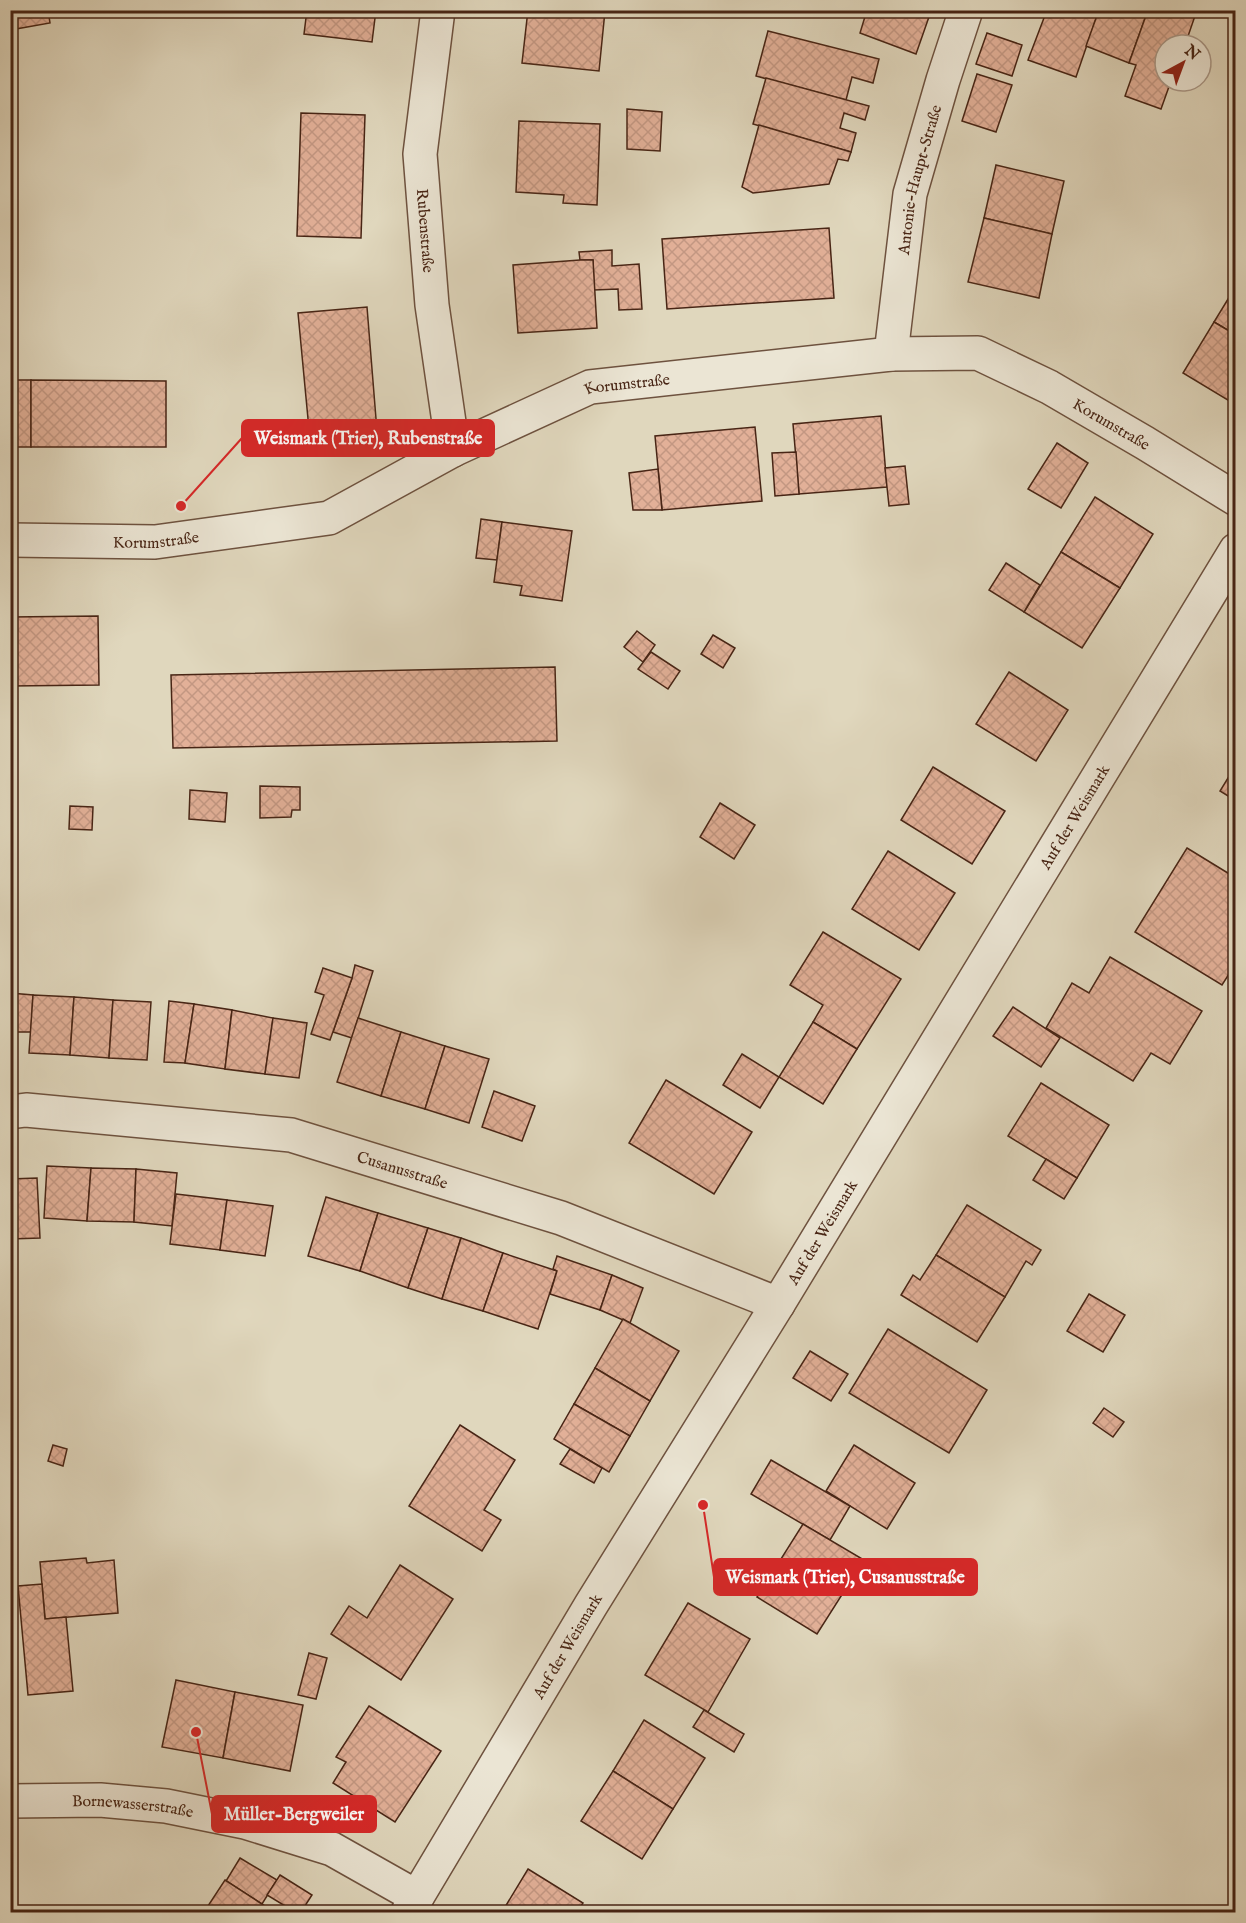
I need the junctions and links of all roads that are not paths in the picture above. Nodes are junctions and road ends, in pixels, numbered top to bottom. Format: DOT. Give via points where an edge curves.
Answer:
graph roads {
  1 [pos="438,10"];
  2 [pos="966,10"];
  3 [pos="891,354"];
  4 [pos="453,450"];
  5 [pos="1236,499"];
  6 [pos="10,540"];
  7 [pos="1236,550"];
  8 [pos="10,1112"];
  9 [pos="778,1304"];
  10 [pos="10,1801"];
  11 [pos="412,1905"];
  1 -- 4 [label="street, Rubenstraße" via="420,154 432,305"];
  2 -- 3 [label="street, Antonie-Haupt-Straße" via="910,194"];
  3 -- 4 [label="street, Korumstraße" via="590,387"];
  3 -- 5 [label="street, Korumstraße" via="978,353 1049,387"];
  4 -- 6 [label="street, Korumstraße" via="329,518 156,542"];
  7 -- 9 [label="street, Auf der Weismark"];
  8 -- 9 [label="street, Cusanusstraße" via="26,1110 291,1135 561,1218"];
  9 -- 11 [label="street, Auf der Weismark" via="591,1605"];
  10 -- 11 [label="street, Bornewasserstraße" via="100,1800 166,1806 245,1822 332,1849"];
}
